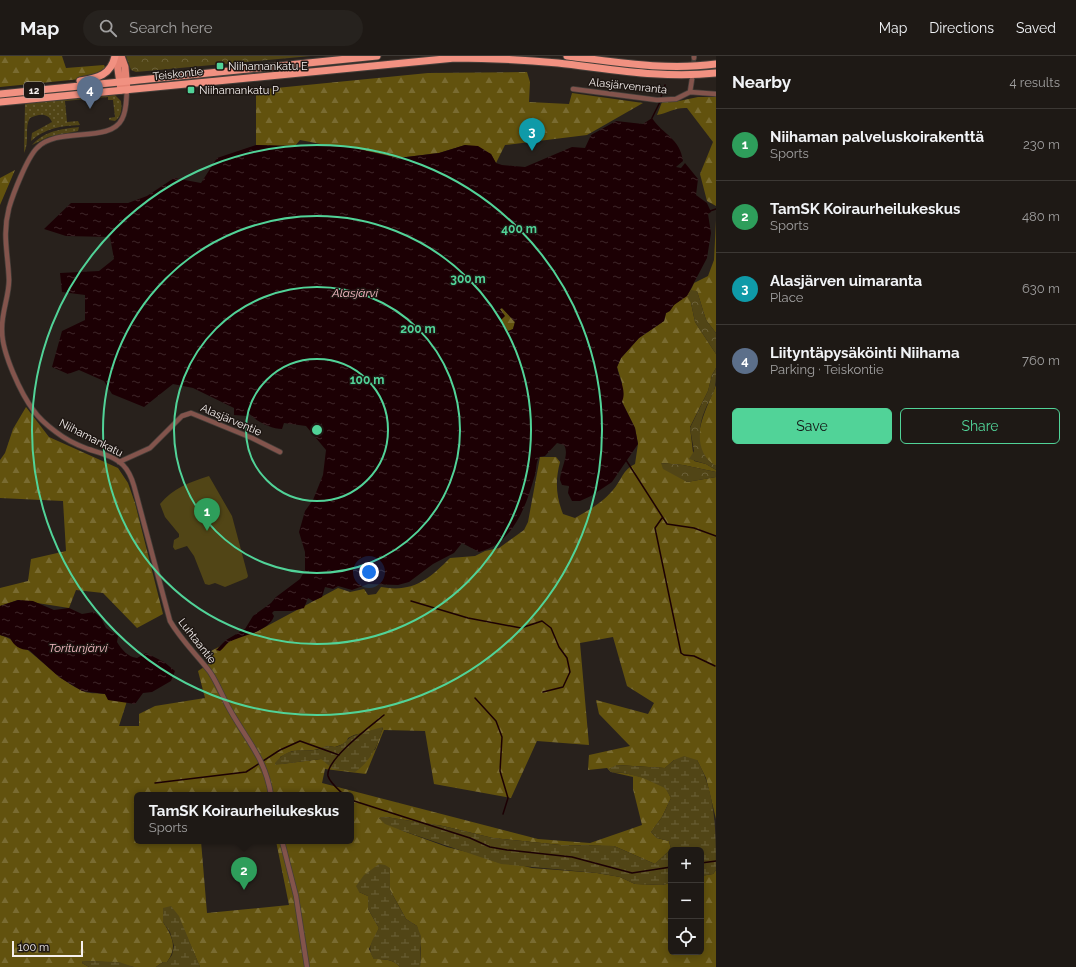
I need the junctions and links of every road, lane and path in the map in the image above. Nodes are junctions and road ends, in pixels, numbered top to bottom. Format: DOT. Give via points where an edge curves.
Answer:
graph roads {
  1 [pos="116,56"];
  2 [pos="121,56"];
  3 [pos="377,56"];
  4 [pos="567,56"];
  5 [pos="716,64"];
  6 [pos="716,72"];
  7 [pos="692,79"];
  8 [pos="123,82"];
  9 [pos="67,86"];
  10 [pos="573,89"];
  11 [pos="124,90"];
  12 [pos="690,92"];
  13 [pos="0,94"];
  14 [pos="716,94"];
  15 [pos="0,102"];
  16 [pos="280,452"];
  17 [pos="119,462"];
  18 [pos="124,465"];
  19 [pos="271,792"];
  20 [pos="283,844"];
  21 [pos="307,967"];
  1 -- 8 [label="main road"];
  1 -- 9 [label="highway" via="111,69 105,74"];
  2 -- 8 [label="main road" via="125,67"];
  3 -- 8 [label="highway, Teiskontie / 12"];
  4 -- 5 [label="highway" via="657,66"];
  6 -- 11 [label="highway, Teiskontie / 12" via="649,74 500,58 455,58"];
  7 -- 12 [label="street"];
  8 -- 9 [label="highway, Teiskontie / 12"];
  8 -- 11 [label="main road"];
  9 -- 13 [label="highway, Teiskontie / 12"];
  10 -- 12 [label="street, Alasjärvenranta" via="657,100 676,99"];
  11 -- 15 [label="highway, Teiskontie / 12"];
  11 -- 17 [label="street, Niihamankatu" via="126,105 122,119 116,127 104,132 56,138 42,143 32,155 6,222 4,240 9,283 2,332 4,345 19,382 41,420 76,443"];
  12 -- 14 [label="street"];
  16 -- 17 [label="street, Alasjärventie" via="191,413 182,416 150,448"];
  17 -- 18 [label="street, Niihamankatu"];
  18 -- 19 [label="street, Luhtaantie" via="134,486 170,621 210,673 262,762"];
  20 -- 21 [label="street" via="296,896"];
}
